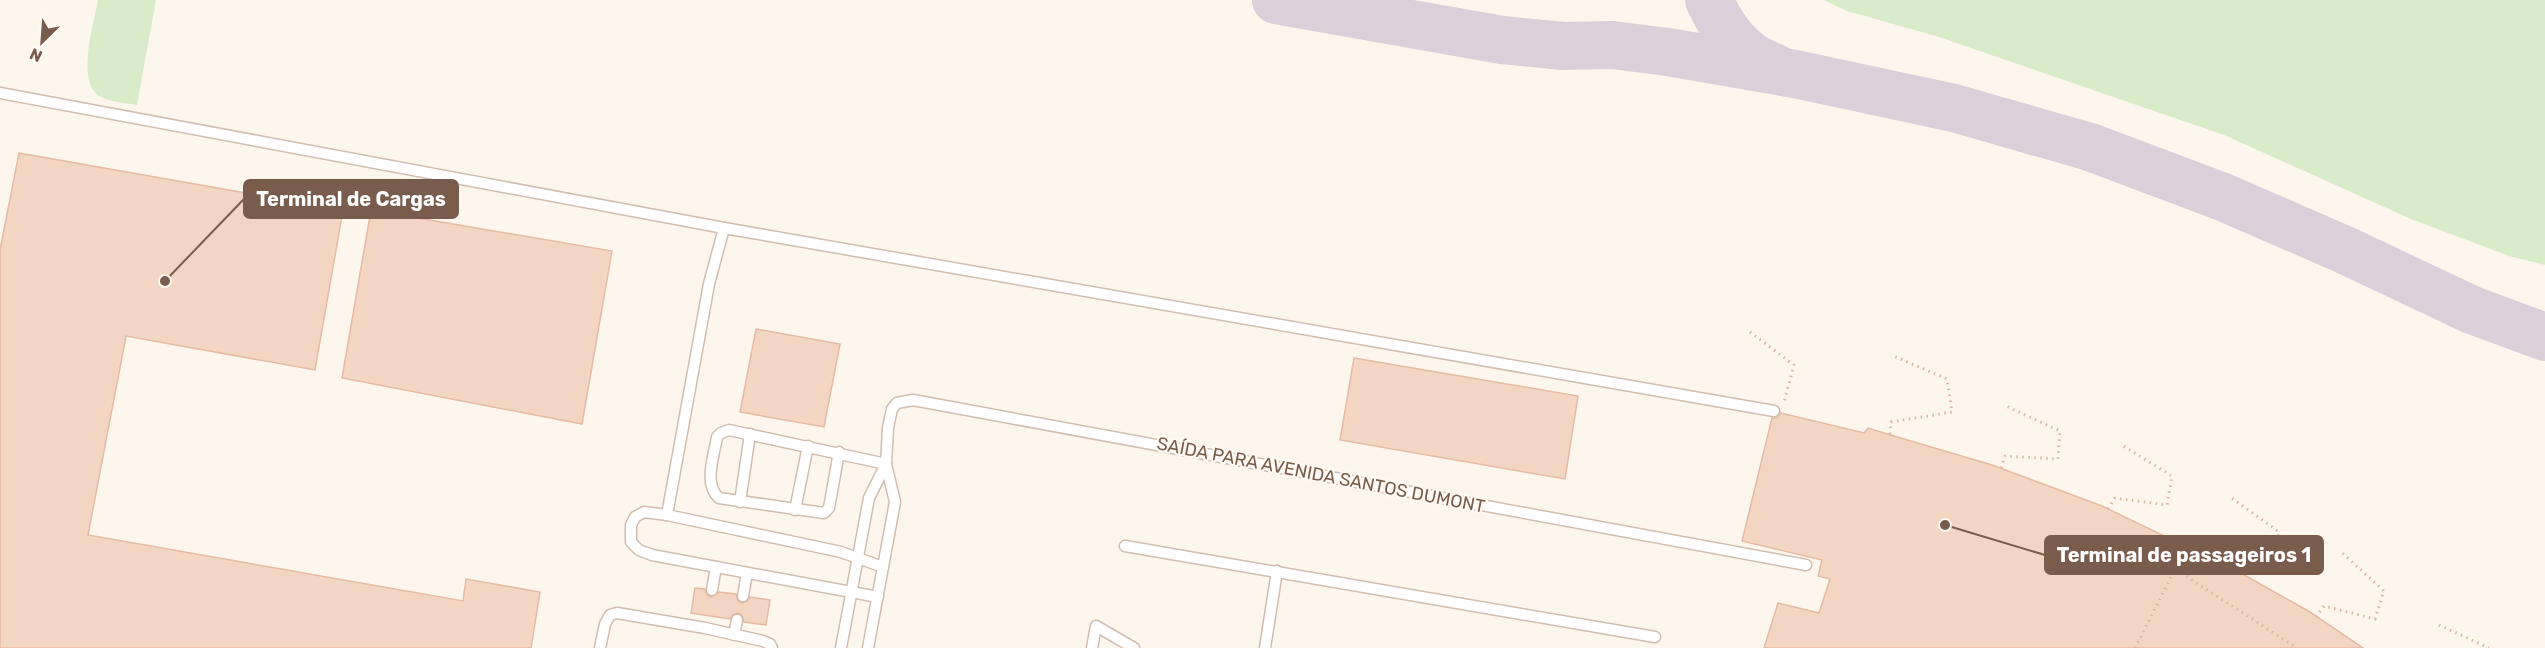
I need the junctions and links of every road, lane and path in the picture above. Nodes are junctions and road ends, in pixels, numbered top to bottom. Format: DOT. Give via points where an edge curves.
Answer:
graph roads {
  1 [pos="0,93"];
  2 [pos="724,228"];
  3 [pos="1750,332"];
  4 [pos="1891,356"];
  5 [pos="1785,398"];
  6 [pos="2006,406"];
  7 [pos="1774,411"];
  8 [pos="1890,434"];
  9 [pos="750,435"];
  10 [pos="2120,444"];
  11 [pos="808,446"];
  12 [pos="839,452"];
  13 [pos="886,464"];
  14 [pos="2001,468"];
  15 [pos="2229,496"];
  16 [pos="740,502"];
  17 [pos="2108,509"];
  18 [pos="795,510"];
  19 [pos="667,515"];
  20 [pos="1125,546"];
  21 [pos="2340,551"];
  22 [pos="857,556"];
  23 [pos="2215,559"];
  24 [pos="1806,565"];
  25 [pos="716,567"];
  26 [pos="883,567"];
  27 [pos="1276,571"];
  28 [pos="747,573"];
  29 [pos="712,590"];
  30 [pos="851,592"];
  31 [pos="743,596"];
  32 [pos="878,597"];
  33 [pos="707,615"];
  34 [pos="2316,617"];
  35 [pos="737,620"];
  36 [pos="2439,625"];
  37 [pos="705,628"];
  38 [pos="734,635"];
  39 [pos="1655,637"];
  40 [pos="600,648"];
  41 [pos="772,648"];
  42 [pos="841,648"];
  43 [pos="868,648"];
  44 [pos="1092,648"];
  45 [pos="1134,648"];
  46 [pos="1265,648"];
  47 [pos="2135,648"];
  48 [pos="2297,648"];
  49 [pos="2489,648"];
  1 -- 2 [label="lane"];
  2 -- 7 [label="lane"];
  2 -- 19 [label="lane" via="709,284"];
  3 -- 5 [label="path" via="1794,365"];
  4 -- 8 [label="path" via="1947,379 1952,411 1891,422"];
  6 -- 14 [label="path" via="2060,431 2058,459 2005,456"];
  9 -- 11 [label="lane"];
  9 -- 16 [label="lane"];
  9 -- 16 [label="lane" via="729,430 717,437 710,482 712,492 719,498"];
  10 -- 17 [label="path" via="2172,476 2167,505 2115,498"];
  11 -- 12 [label="lane"];
  11 -- 18 [label="lane"];
  12 -- 13 [label="lane"];
  12 -- 18 [label="lane" via="830,508 824,513"];
  13 -- 22 [label="lane" via="869,498"];
  13 -- 24 [label="lane, SAÍDA PARA AVENIDA SANTOS DUMONT" via="892,409 905,400 926,401"];
  13 -- 26 [label="lane" via="895,502"];
  15 -- 23 [label="path" via="2279,532 2273,559 2220,548"];
  16 -- 18 [label="lane"];
  19 -- 22 [label="lane"];
  19 -- 25 [label="lane" via="644,512 634,517 631,542 652,555"];
  20 -- 27 [label="lane"];
  21 -- 34 [label="path" via="2384,591 2375,619 2324,606"];
  22 -- 26 [label="lane"];
  22 -- 30 [label="lane"];
  25 -- 28 [label="lane"];
  25 -- 29 [label="lane"];
  26 -- 32 [label="lane"];
  27 -- 39 [label="lane"];
  27 -- 46 [label="lane"];
  28 -- 30 [label="lane"];
  28 -- 31 [label="lane"];
  30 -- 32 [label="lane"];
  30 -- 42 [label="lane"];
  32 -- 43 [label="lane"];
  33 -- 37 [label="lane"];
  35 -- 38 [label="lane"];
  36 -- 49 [label="path"];
  37 -- 38 [label="lane"];
  37 -- 40 [label="lane" via="617,613 610,615"];
  38 -- 41 [label="lane" via="763,641"];
  44 -- 45 [label="lane" via="1096,626"];
  47 -- 48 [label="path" via="2175,569"];
}
